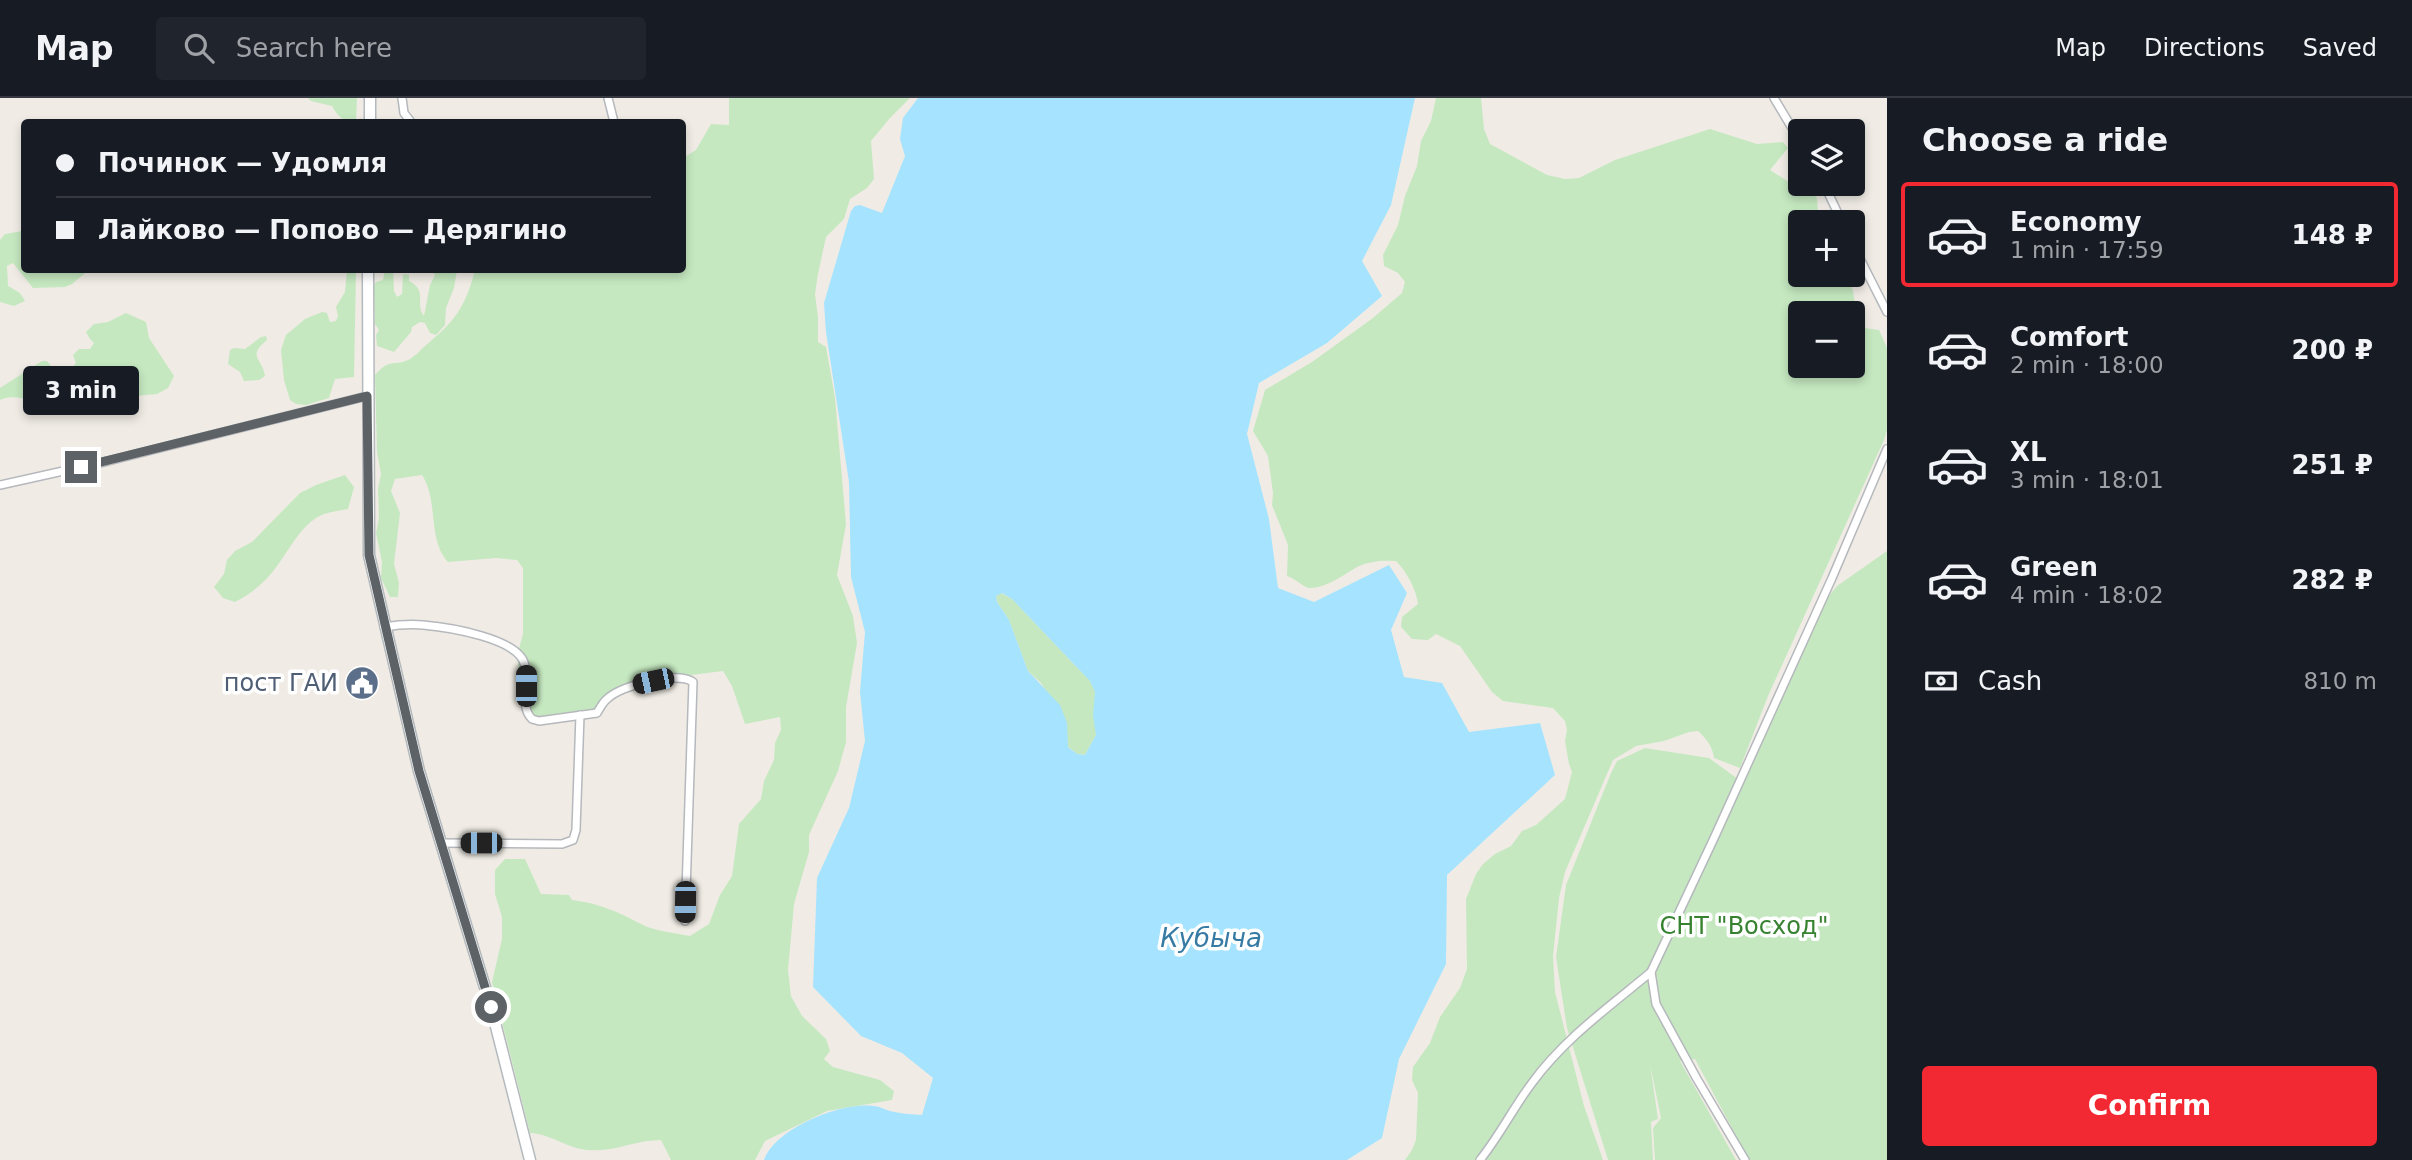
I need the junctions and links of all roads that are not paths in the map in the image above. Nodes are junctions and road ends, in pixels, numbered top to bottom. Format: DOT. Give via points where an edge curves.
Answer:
graph roads {
  1 [pos="370,98"];
  2 [pos="402,98"];
  3 [pos="608,98"];
  4 [pos="1774,98"];
  5 [pos="370,119"];
  6 [pos="408,119"];
  7 [pos="613,119"];
  8 [pos="1788,121"];
  9 [pos="1865,269"];
  10 [pos="368,273"];
  11 [pos="1887,312"];
  12 [pos="367,396"];
  13 [pos="1887,449"];
  14 [pos="0,485"];
  15 [pos="384,627"];
  16 [pos="580,715"];
  17 [pos="441,843"];
  18 [pos="685,920"];
  19 [pos="1651,972"];
  20 [pos="530,1160"];
  21 [pos="1480,1160"];
  22 [pos="1745,1160"];
  1 -- 5 [label="main road"];
  2 -- 6 [label="street"];
  3 -- 7 [label="street"];
  4 -- 8 [label="street"];
  9 -- 11 [label="street"];
  10 -- 12 [label="main road"];
  12 -- 14 [label="street"];
  12 -- 15 [label="main road" via="369,555"];
  13 -- 19 [label="street"];
  15 -- 16 [label="street" via="452,629 509,645 525,663 526,708 532,719"];
  15 -- 17 [label="main road"];
  16 -- 17 [label="street" via="573,840 562,844"];
  16 -- 18 [label="street" via="597,713 607,699 627,687 668,679 694,682"];
  17 -- 20 [label="main road" via="491,1007"];
  19 -- 21 [label="street" via="1569,1040 1532,1083"];
  19 -- 22 [label="street" via="1656,1004"];
}
